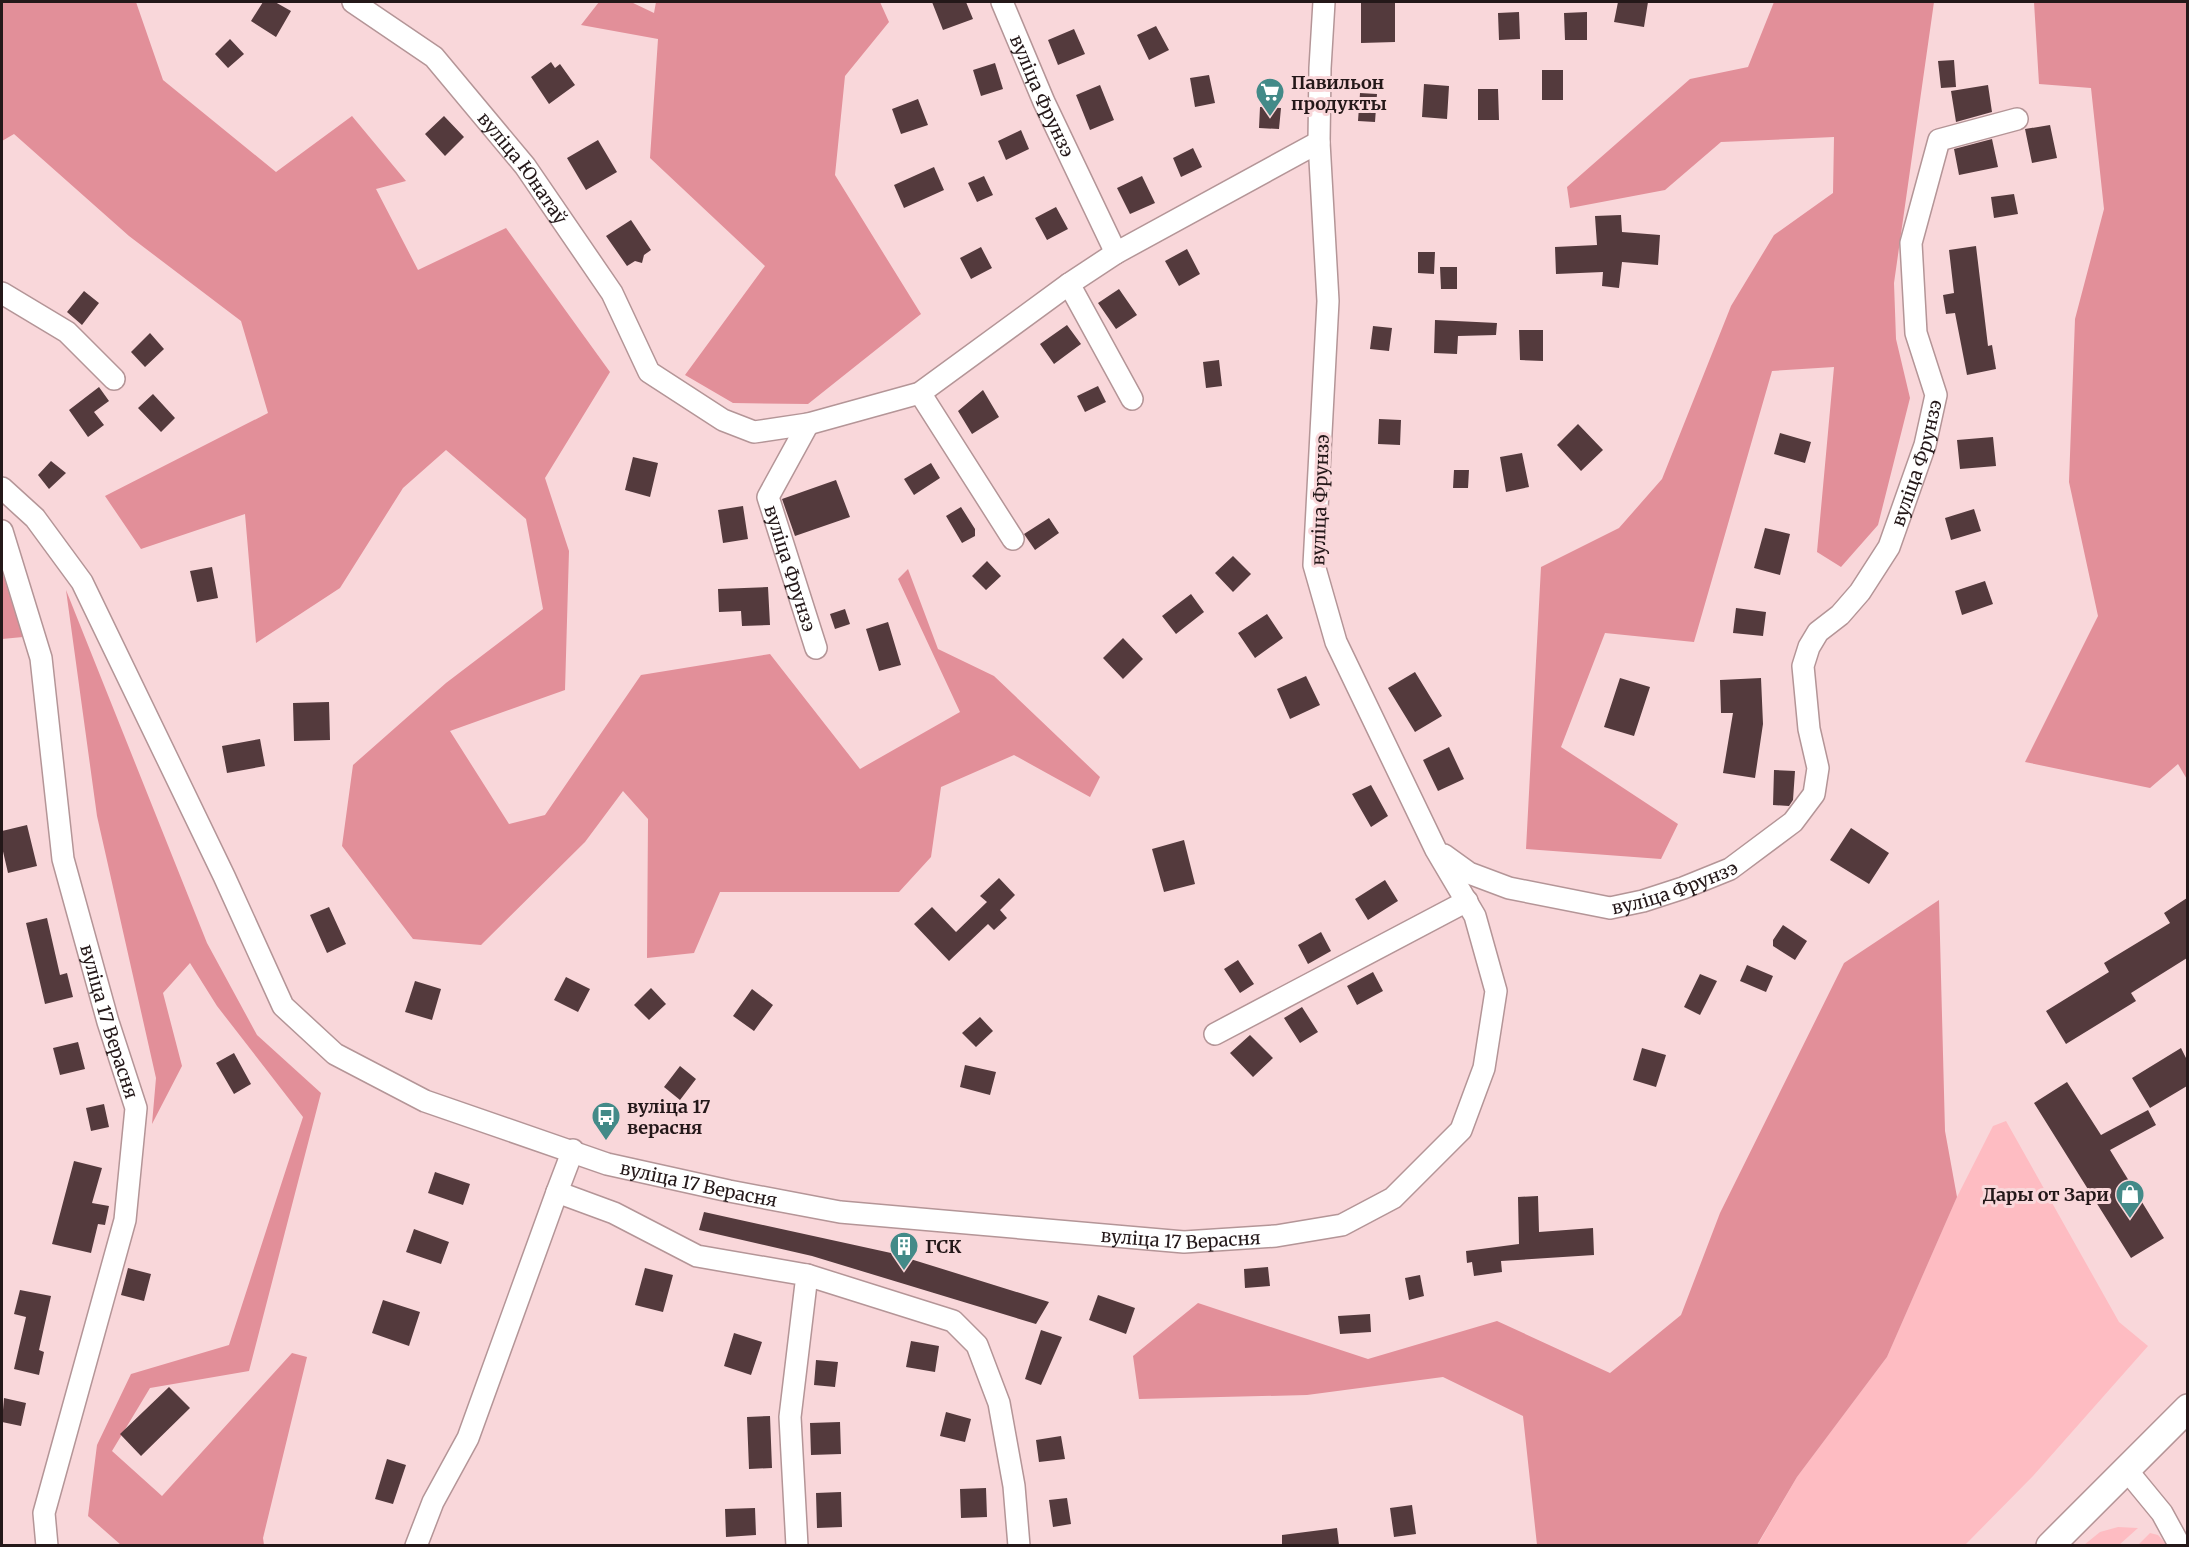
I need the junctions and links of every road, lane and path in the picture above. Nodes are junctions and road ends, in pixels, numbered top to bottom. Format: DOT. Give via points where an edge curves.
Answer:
graph roads {
  1 [pos="1002,2"];
  2 [pos="1324,2"];
  3 [pos="361,3"];
  4 [pos="2017,119"];
  5 [pos="1319,142"];
  6 [pos="1116,253"];
  7 [pos="1069,284"];
  8 [pos="2,293"];
  9 [pos="114,379"];
  10 [pos="920,393"];
  11 [pos="1132,399"];
  12 [pos="808,424"];
  13 [pos="2,488"];
  14 [pos="2,531"];
  15 [pos="1013,539"];
  16 [pos="816,648"];
  17 [pos="1436,850"];
  18 [pos="1467,901"];
  19 [pos="1215,1034"];
  20 [pos="573,1150"];
  21 [pos="557,1192"];
  22 [pos="807,1275"];
  23 [pos="2187,1408"];
  24 [pos="2125,1468"];
  25 [pos="47,1545"];
  26 [pos="416,1545"];
  27 [pos="797,1545"];
  28 [pos="1019,1545"];
  29 [pos="2050,1545"];
  30 [pos="2180,1545"];
  1 -- 6 [label="street, вуліца Фрунзэ" via="1044,102"];
  2 -- 5 [label="street, вуліца Фрунзэ"];
  3 -- 12 [label="street, вуліца Юнатаў" via="434,57 525,166 612,293 649,372 723,420 754,432"];
  4 -- 17 [label="street, вуліца Фрунзэ" via="1939,140 1911,243 1916,333 1935,395 1925,445 1888,547 1860,592 1818,632 1809,647 1803,666 1809,729 1818,768 1814,794 1793,822 1730,868 1673,892 1610,908 1509,888 1469,873"];
  5 -- 6 [label="street"];
  5 -- 17 [label="street, вуліца Фрунзэ" via="1328,302 1314,565 1336,642"];
  6 -- 7 [label="street"];
  7 -- 10 [label="street"];
  7 -- 11 [label="street"];
  8 -- 9 [label="street" via="67,332"];
  10 -- 12 [label="street"];
  10 -- 15 [label="street"];
  12 -- 16 [label="street, вуліца Фрунзэ" via="768,497"];
  13 -- 20 [label="street, вуліца 17 Верасня" via="35,518 82,582 283,1006 335,1054 425,1101"];
  14 -- 25 [label="street, вуліца 17 Верасня" via="41,658 63,860 136,1108 125,1220 44,1513"];
  17 -- 18 [label="street, вуліца 17 Верасня"];
  18 -- 19 [label="street"];
  18 -- 20 [label="street, вуліца 17 Верасня" via="1475,916 1496,991 1484,1068 1461,1130 1393,1198 1342,1225 1276,1236 1184,1242 840,1212 607,1164"];
  20 -- 21 [label="street"];
  21 -- 22 [label="street" via="614,1213 696,1256"];
  21 -- 26 [label="street" via="468,1438 433,1502"];
  22 -- 27 [label="street" via="790,1417"];
  22 -- 28 [label="street" via="953,1321 977,1345 999,1403 1014,1486"];
  23 -- 24 [label="main road"];
  24 -- 29 [label="main road"];
  24 -- 30 [label="street" via="2162,1513"];
}
